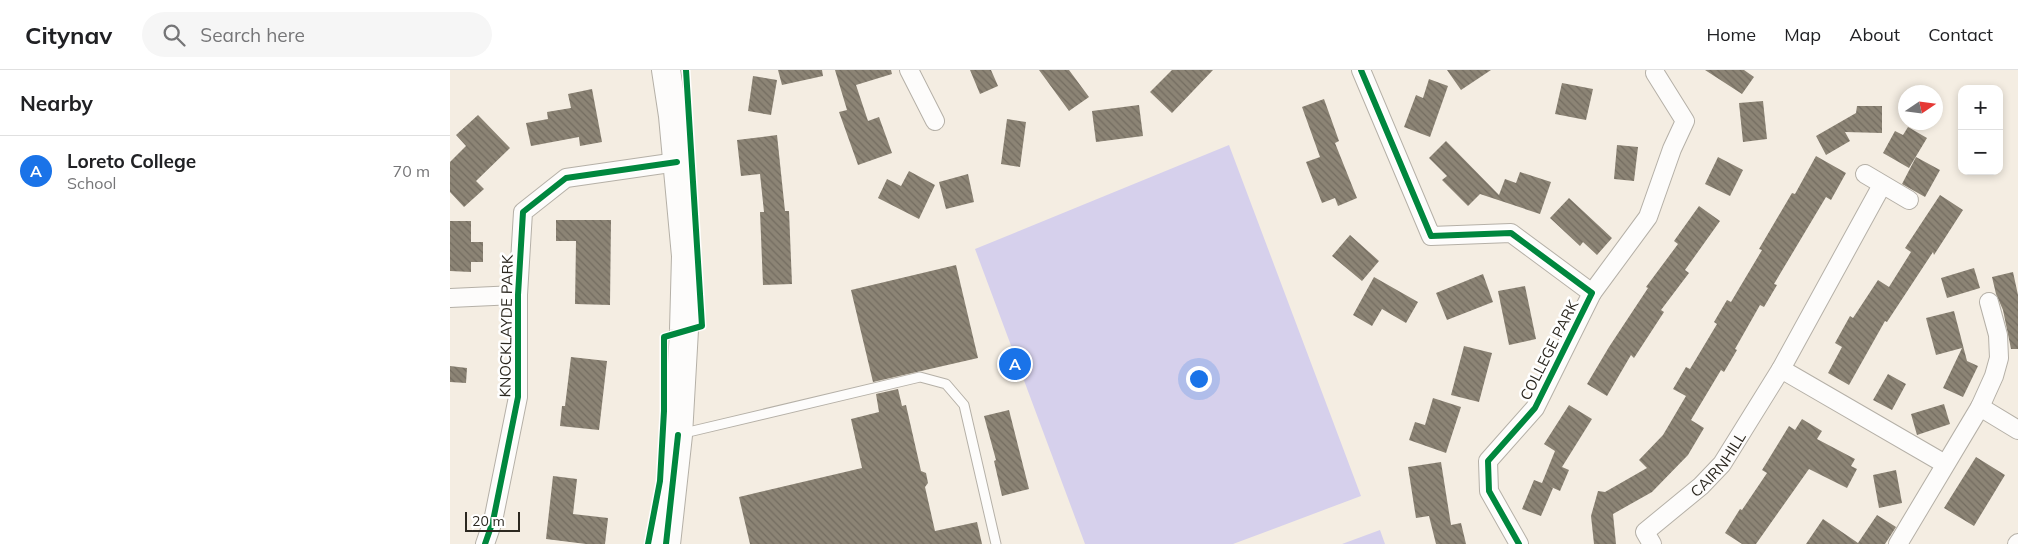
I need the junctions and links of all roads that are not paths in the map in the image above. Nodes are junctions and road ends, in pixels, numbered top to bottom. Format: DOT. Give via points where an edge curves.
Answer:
graph roads {
  1 [pos="666,70"];
  2 [pos="910,70"];
  3 [pos="1361,70"];
  4 [pos="1655,73"];
  5 [pos="935,122"];
  6 [pos="677,162"];
  7 [pos="1864,174"];
  8 [pos="1882,185"];
  9 [pos="1909,200"];
  10 [pos="1592,293"];
  11 [pos="518,295"];
  12 [pos="450,298"];
  13 [pos="1989,302"];
  14 [pos="1780,369"];
  15 [pos="1980,407"];
  16 [pos="2018,430"];
  17 [pos="678,435"];
  18 [pos="1945,464"];
  19 [pos="485,544"];
  20 [pos="666,544"];
  21 [pos="996,544"];
  22 [pos="1519,544"];
  23 [pos="1652,544"];
  24 [pos="1898,544"];
  1 -- 6 [label="main road"];
  2 -- 5 [label="street"];
  3 -- 10 [label="street, COLLEGE PARK" via="1431,236 1511,233"];
  4 -- 10 [label="street, COLLEGE PARK" via="1685,121 1648,217"];
  6 -- 11 [label="street, KNOCKLAYDE PARK" via="566,178 523,212"];
  6 -- 17 [label="main road" via="686,256"];
  7 -- 8 [label="street"];
  8 -- 9 [label="street"];
  8 -- 14 [label="street, CAIRNHILL"];
  10 -- 22 [label="street, COLLEGE PARK" via="1535,408 1488,461 1489,491"];
  11 -- 12 [label="street, KNOCKLAYDE PARK"];
  11 -- 19 [label="street, KNOCKLAYDE PARK" via="518,398 493,521"];
  13 -- 15 [label="street" via="1998,335 1999,358"];
  14 -- 18 [label="street"];
  14 -- 23 [label="street, CAIRNHILL" via="1722,464 1701,486 1645,532"];
  15 -- 16 [label="street"];
  15 -- 18 [label="street"];
  17 -- 20 [label="main road"];
  17 -- 21 [label="lane" via="920,377 946,384 964,405"];
  18 -- 24 [label="street"];
}
